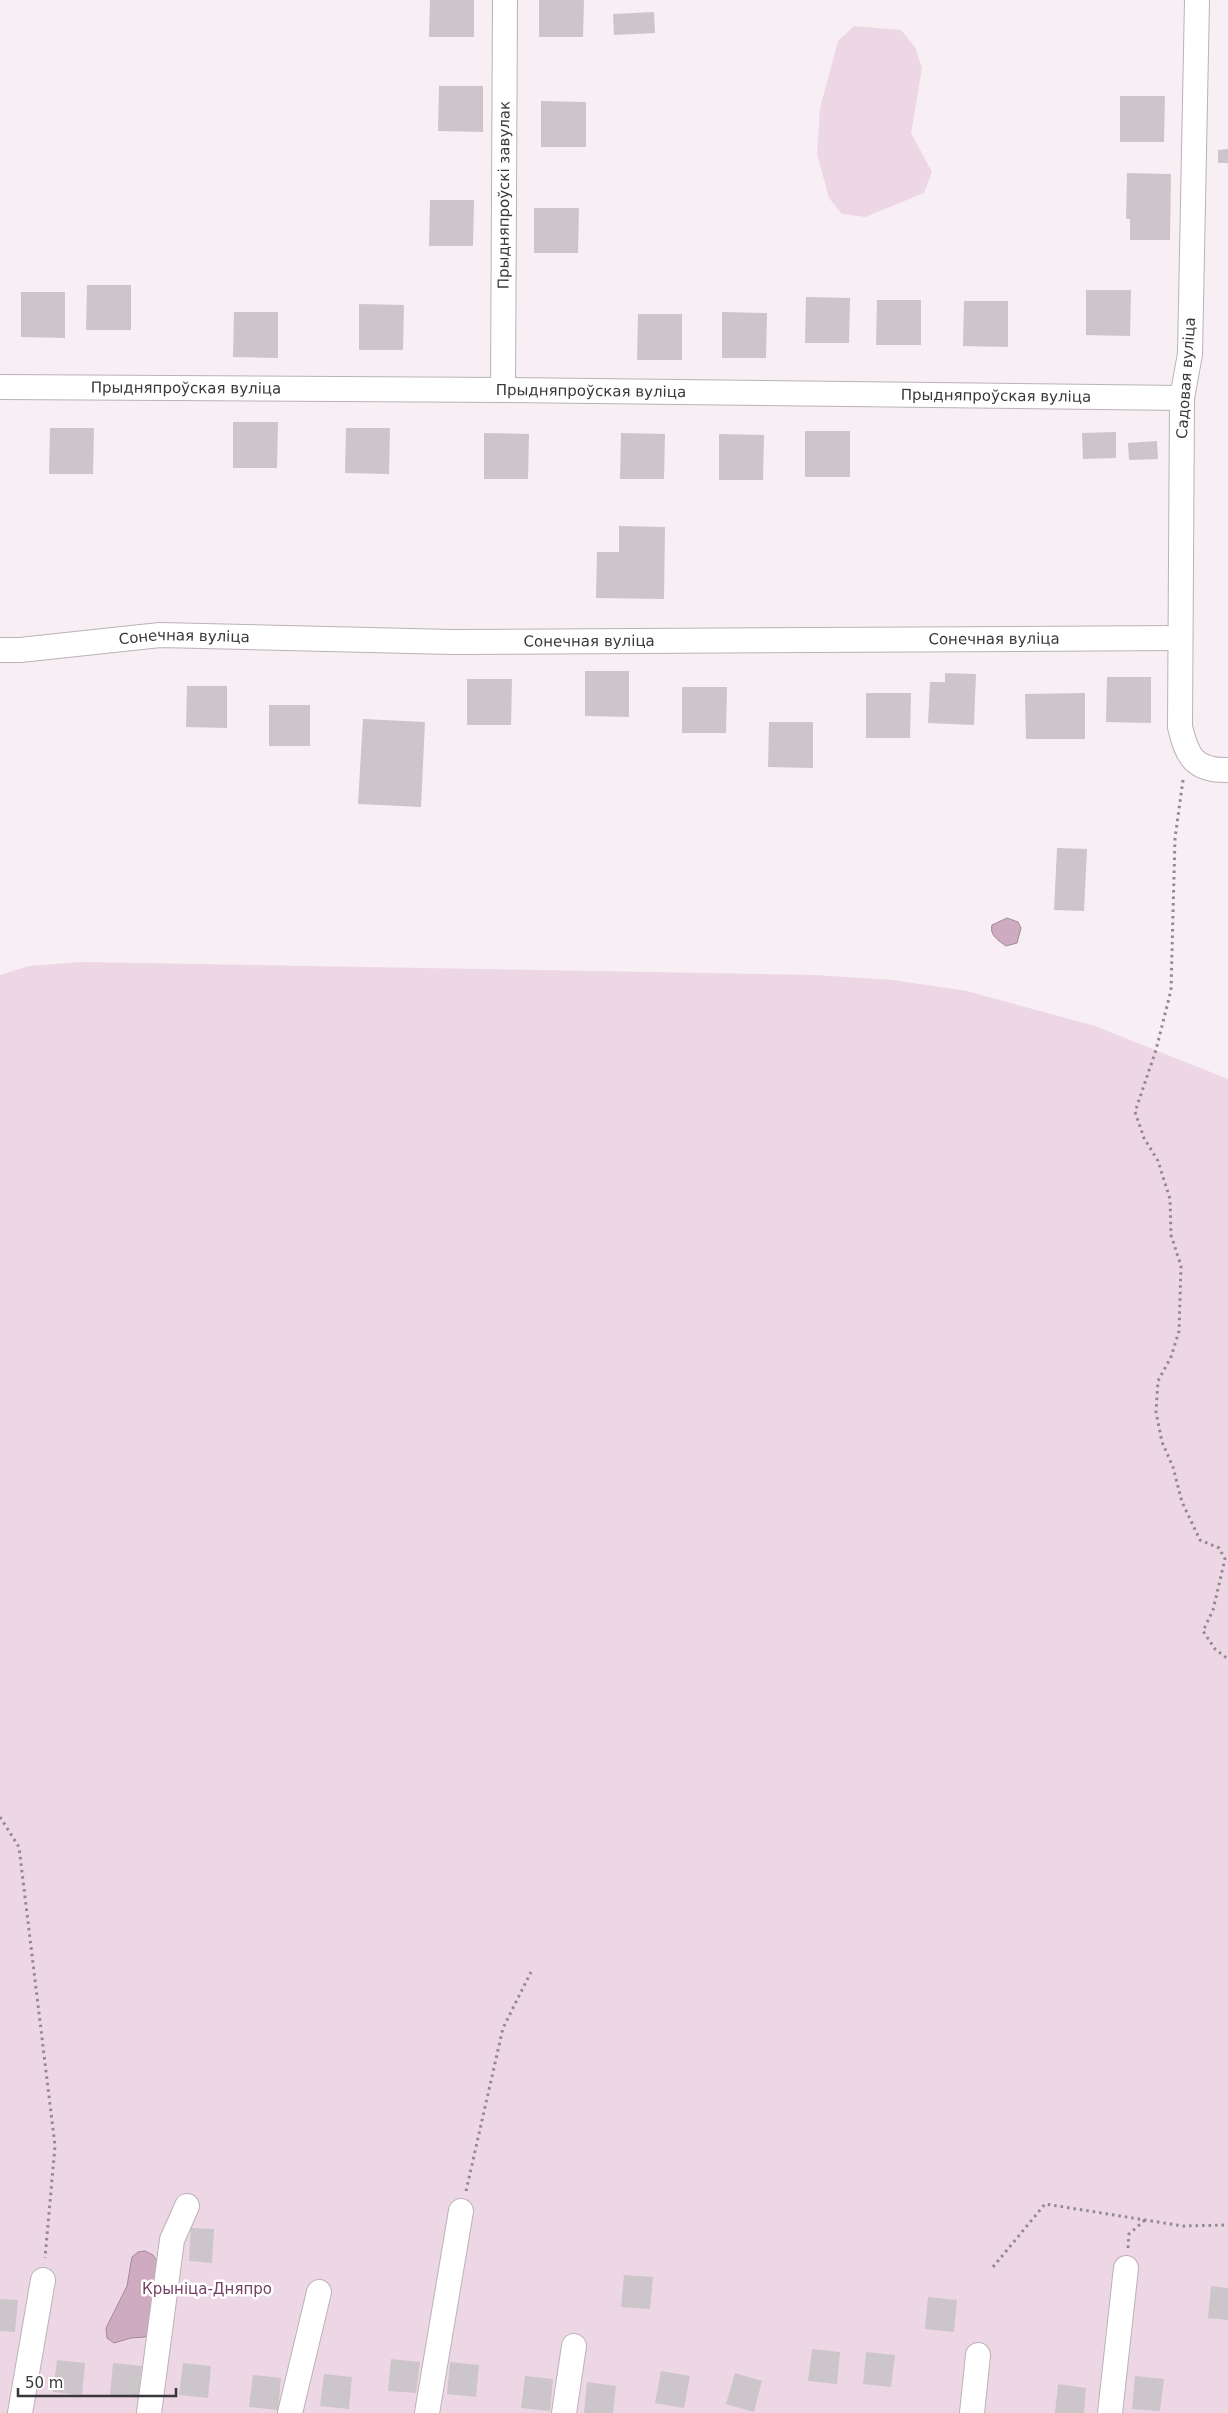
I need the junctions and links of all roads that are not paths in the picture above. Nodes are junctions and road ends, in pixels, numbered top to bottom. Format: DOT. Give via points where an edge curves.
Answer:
graph roads {
  1 [pos="505,0"];
  2 [pos="1197,0"];
  3 [pos="0,387"];
  4 [pos="503,390"];
  5 [pos="1182,398"];
  6 [pos="1180,638"];
  7 [pos="0,650"];
  8 [pos="1221,771"];
  9 [pos="187,2206"];
  10 [pos="462,2211"];
  11 [pos="1126,2268"];
  12 [pos="42,2280"];
  13 [pos="319,2292"];
  14 [pos="574,2346"];
  15 [pos="978,2355"];
  16 [pos="20,2413"];
  17 [pos="149,2413"];
  18 [pos="290,2413"];
  19 [pos="427,2413"];
  20 [pos="564,2413"];
  21 [pos="972,2413"];
  22 [pos="1110,2413"];
  1 -- 4 [label="street, Прыдняпроўскі завулак"];
  2 -- 5 [label="street, Садовая вуліца" via="1190,354"];
  3 -- 4 [label="street, Прыдняпроўская вуліца"];
  4 -- 5 [label="street, Прыдняпроўская вуліца"];
  5 -- 6 [label="street, Садовая вуліца"];
  6 -- 7 [label="street, Сонечная вуліца" via="452,642 160,635"];
  6 -- 8 [label="street, Садовая вуліца" via="1180,727 1186,751 1196,764"];
  9 -- 17 [label="street" via="172,2240"];
  10 -- 19 [label="street"];
  11 -- 22 [label="street"];
  12 -- 16 [label="street"];
  13 -- 18 [label="street"];
  14 -- 20 [label="street"];
  15 -- 21 [label="street"];
}
